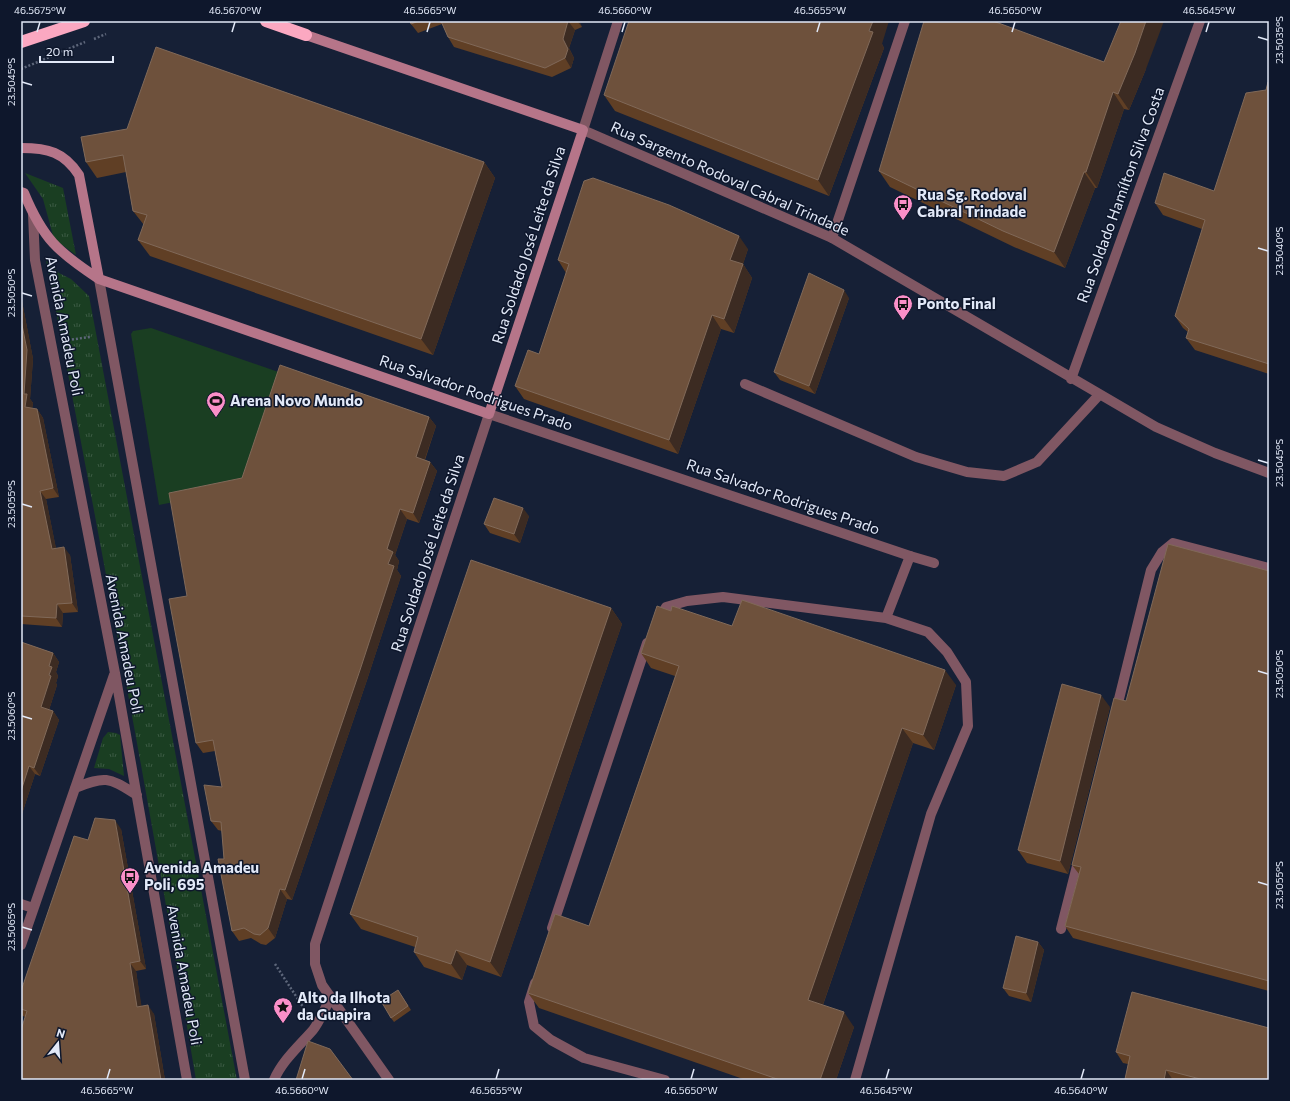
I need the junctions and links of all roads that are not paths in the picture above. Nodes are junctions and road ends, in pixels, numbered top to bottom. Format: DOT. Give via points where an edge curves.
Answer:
graph roads {
  1 [pos="84,21"];
  2 [pos="266,21"];
  3 [pos="292,21"];
  4 [pos="618,21"];
  5 [pos="905,21"];
  6 [pos="1200,21"];
  7 [pos="306,35"];
  8 [pos="21,42"];
  9 [pos="582,130"];
  10 [pos="21,148"];
  11 [pos="21,192"];
  12 [pos="33,214"];
  13 [pos="832,238"];
  14 [pos="98,279"];
  15 [pos="1071,379"];
  16 [pos="745,384"];
  17 [pos="1099,394"];
  18 [pos="489,414"];
  19 [pos="1269,473"];
  20 [pos="910,556"];
  21 [pos="934,563"];
  22 [pos="1269,568"];
  23 [pos="886,618"];
  24 [pos="115,674"];
  25 [pos="1113,723"];
  26 [pos="75,788"];
  27 [pos="137,795"];
  28 [pos="1082,845"];
  29 [pos="21,904"];
  30 [pos="34,908"];
  31 [pos="1061,929"];
  32 [pos="550,935"];
  33 [pos="21,945"];
  34 [pos="538,972"];
  35 [pos="331,997"];
  36 [pos="187,1080"];
  37 [pos="245,1080"];
  38 [pos="274,1080"];
  39 [pos="388,1080"];
  40 [pos="665,1080"];
  41 [pos="855,1080"];
  1 -- 8 [label="highway"];
  2 -- 7 [label="highway"];
  3 -- 7 [label="highway"];
  4 -- 9 [label="street, Rua Soldado José Leite da Silva"];
  5 -- 13 [label="street"];
  6 -- 15 [label="street, Rua Soldado Hamílton Silva Costa"];
  7 -- 9 [label="main road, Rua Sargento Rodoval Cabral Trindade"];
  9 -- 13 [label="street, Rua Sargento Rodoval Cabral Trindade"];
  9 -- 18 [label="main road, Rua Soldado José Leite da Silva"];
  10 -- 14 [label="main road" via="41,148 61,155 72,163 80,175"];
  11 -- 12 [label="main road, Rua Salvador Rodrigues Prado" via="24,193"];
  12 -- 14 [label="main road, Rua Salvador Rodrigues Prado" via="51,242 64,255"];
  12 -- 24 [label="street, Avenida Amadeu Poli" via="35,260"];
  13 -- 15 [label="street, Rua Sargento Rodoval Cabral Trindade"];
  14 -- 18 [label="main road, Rua Salvador Rodrigues Prado"];
  14 -- 37 [label="street"];
  15 -- 17 [label="street, Rua Sargento Rodoval Cabral Trindade"];
  16 -- 17 [label="street" via="916,457 967,472 1004,476 1037,462"];
  17 -- 19 [label="street, Rua Sargento Rodoval Cabral Trindade" via="1156,427"];
  18 -- 20 [label="street, Rua Salvador Rodrigues Prado"];
  18 -- 35 [label="street, Rua Soldado José Leite da Silva" via="315,944 315,964 322,985"];
  20 -- 21 [label="street, Rua Salvador Rodrigues Prado"];
  20 -- 23 [label="street"];
  22 -- 25 [label="street" via="1173,542 1162,552 1151,570"];
  23 -- 32 [label="street" via="723,597 687,601 666,607 650,633"];
  23 -- 41 [label="street" via="928,632 947,652 966,682 968,726 931,814"];
  24 -- 26 [label="street"];
  24 -- 27 [label="street, Avenida Amadeu Poli"];
  26 -- 27 [label="street" via="106,779"];
  26 -- 30 [label="street"];
  27 -- 36 [label="street, Avenida Amadeu Poli"];
  28 -- 31 [label="street"];
  29 -- 30 [label="street"];
  30 -- 33 [label="street"];
  34 -- 40 [label="street" via="529,1002 534,1026 551,1040 584,1058"];
  35 -- 38 [label="street" via="314,1029 294,1051"];
  35 -- 39 [label="street, Rua Soldado José Leite da Silva"];
}
